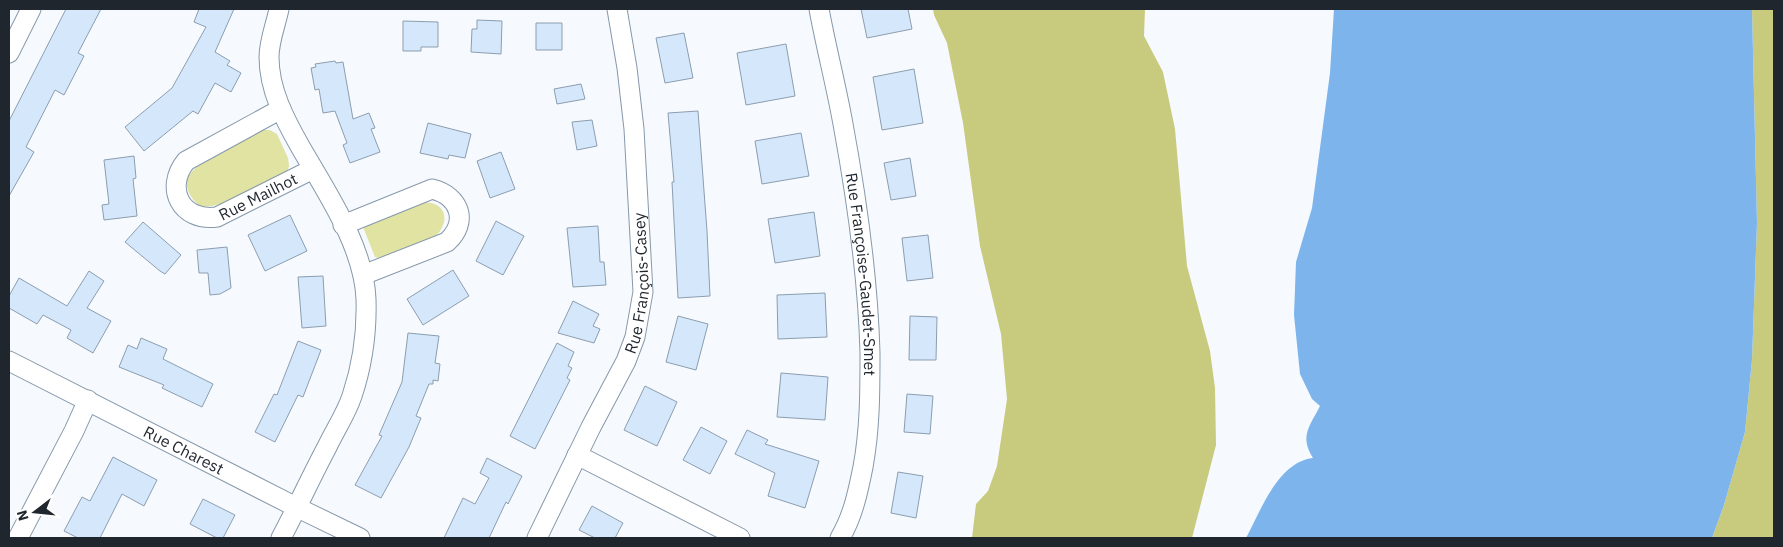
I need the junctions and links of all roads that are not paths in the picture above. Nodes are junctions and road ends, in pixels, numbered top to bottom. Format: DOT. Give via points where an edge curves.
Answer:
graph roads {
  1 [pos="30,9"];
  2 [pos="280,9"];
  3 [pos="617,9"];
  4 [pos="819,9"];
  5 [pos="9,53"];
  6 [pos="281,109"];
  7 [pos="313,169"];
  8 [pos="343,225"];
  9 [pos="363,275"];
  10 [pos="9,361"];
  11 [pos="88,400"];
  12 [pos="578,455"];
  13 [pos="296,508"];
  14 [pos="18,538"];
  15 [pos="282,538"];
  16 [pos="360,538"];
  17 [pos="537,538"];
  18 [pos="740,538"];
  19 [pos="840,538"];
  1 -- 5 [label="street"];
  2 -- 6 [label="street, Rue Mailhot" via="269,55 274,92"];
  3 -- 12 [label="street, Rue François-Casey" via="634,129 643,292 635,337 626,361"];
  4 -- 19 [label="street, Rue Françoise-Gaudet-Smet" via="856,199 869,315 867,442 856,502"];
  6 -- 7 [label="street, Rue Mailhot"];
  6 -- 7 [label="street, Rue Mailhot" via="186,160 176,177 175,186 181,204 193,215 217,217"];
  7 -- 8 [label="street, Rue Mailhot"];
  8 -- 9 [label="street, Rue Mailhot"];
  8 -- 9 [label="street" via="432,189 442,191 456,204 460,221 454,236 447,242"];
  9 -- 13 [label="street, Rue Mailhot" via="366,300 364,337 352,397"];
  10 -- 11 [label="street, Rue Charest"];
  11 -- 13 [label="street, Rue Charest"];
  11 -- 14 [label="street"];
  12 -- 17 [label="street, Rue François-Casey"];
  12 -- 18 [label="street"];
  13 -- 15 [label="street, Rue Mailhot"];
  13 -- 16 [label="street, Rue Charest"];
}
